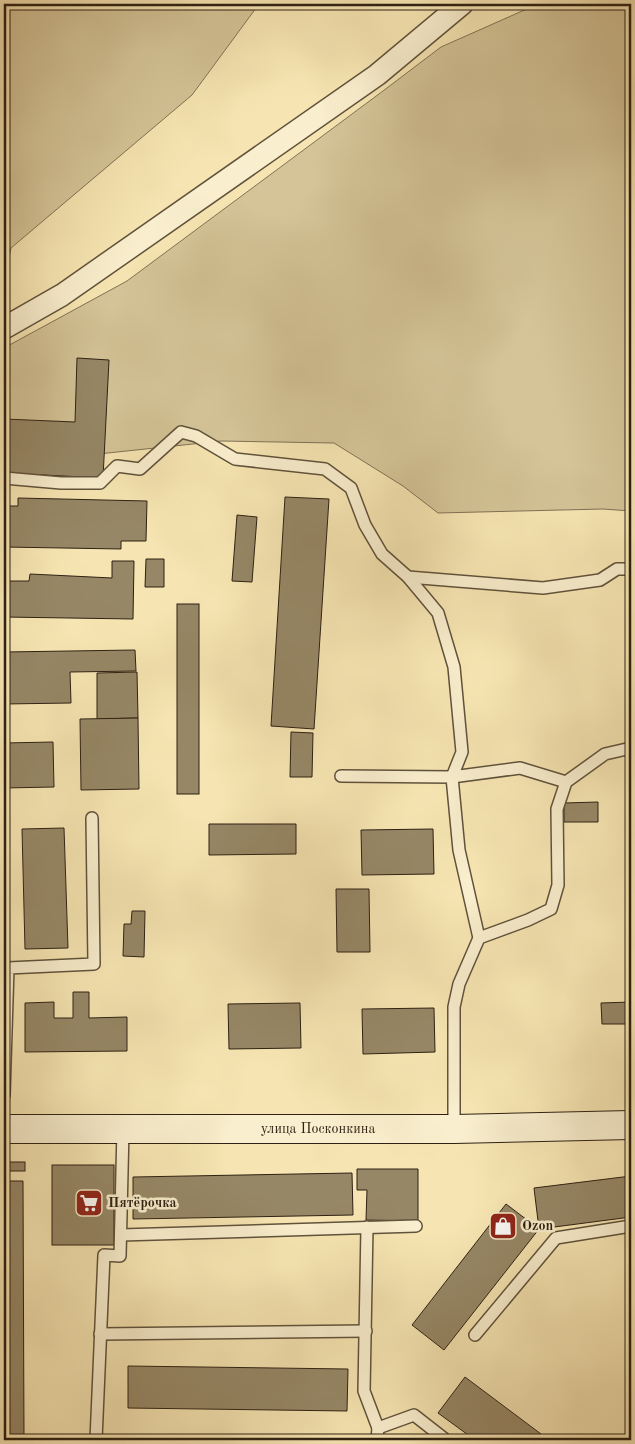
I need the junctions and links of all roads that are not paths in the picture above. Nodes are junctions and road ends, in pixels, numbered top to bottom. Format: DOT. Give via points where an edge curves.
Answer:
graph roads {
  1 [pos="462,4"];
  2 [pos="4,328"];
  3 [pos="4,478"];
  4 [pos="631,569"];
  5 [pos="408,576"];
  6 [pos="631,748"];
  7 [pos="341,776"];
  8 [pos="452,776"];
  9 [pos="566,782"];
  10 [pos="92,818"];
  11 [pos="479,938"];
  12 [pos="4,1095"];
  13 [pos="631,1125"];
  14 [pos="4,1129"];
  15 [pos="123,1129"];
  16 [pos="454,1129"];
  17 [pos="416,1226"];
  18 [pos="631,1226"];
  19 [pos="368,1227"];
  20 [pos="120,1235"];
  21 [pos="366,1331"];
  22 [pos="100,1334"];
  23 [pos="475,1335"];
  24 [pos="378,1428"];
  25 [pos="96,1440"];
  26 [pos="377,1440"];
  27 [pos="446,1440"];
  1 -- 2 [label="street" via="377,75 62,295"];
  3 -- 5 [label="lane" via="100,483 117,466 140,469 181,432 196,436 235,458 325,469 351,488 365,525 382,554"];
  4 -- 5 [label="lane" via="617,569 600,580 543,588"];
  5 -- 8 [label="lane" via="438,613 454,667 462,752"];
  6 -- 9 [label="lane" via="605,754"];
  7 -- 8 [label="lane"];
  8 -- 9 [label="lane" via="520,768"];
  8 -- 11 [label="lane" via="459,850"];
  9 -- 11 [label="lane" via="557,809 558,885 551,909"];
  10 -- 12 [label="lane" via="94,964 8,968"];
  11 -- 16 [label="lane" via="459,984 454,1007"];
  13 -- 16 [label="street, улица Посконкина"];
  14 -- 15 [label="street, улица Посконкина"];
  15 -- 16 [label="street, улица Посконкина"];
  15 -- 20 [label="lane"];
  17 -- 19 [label="lane"];
  18 -- 23 [label="lane" via="556,1238"];
  19 -- 20 [label="lane"];
  19 -- 21 [label="lane"];
  20 -- 22 [label="lane" via="120,1256 104,1255"];
  21 -- 22 [label="lane"];
  21 -- 24 [label="lane" via="364,1391"];
  22 -- 25 [label="lane"];
  24 -- 26 [label="lane"];
  24 -- 27 [label="lane" via="414,1415"];
}
